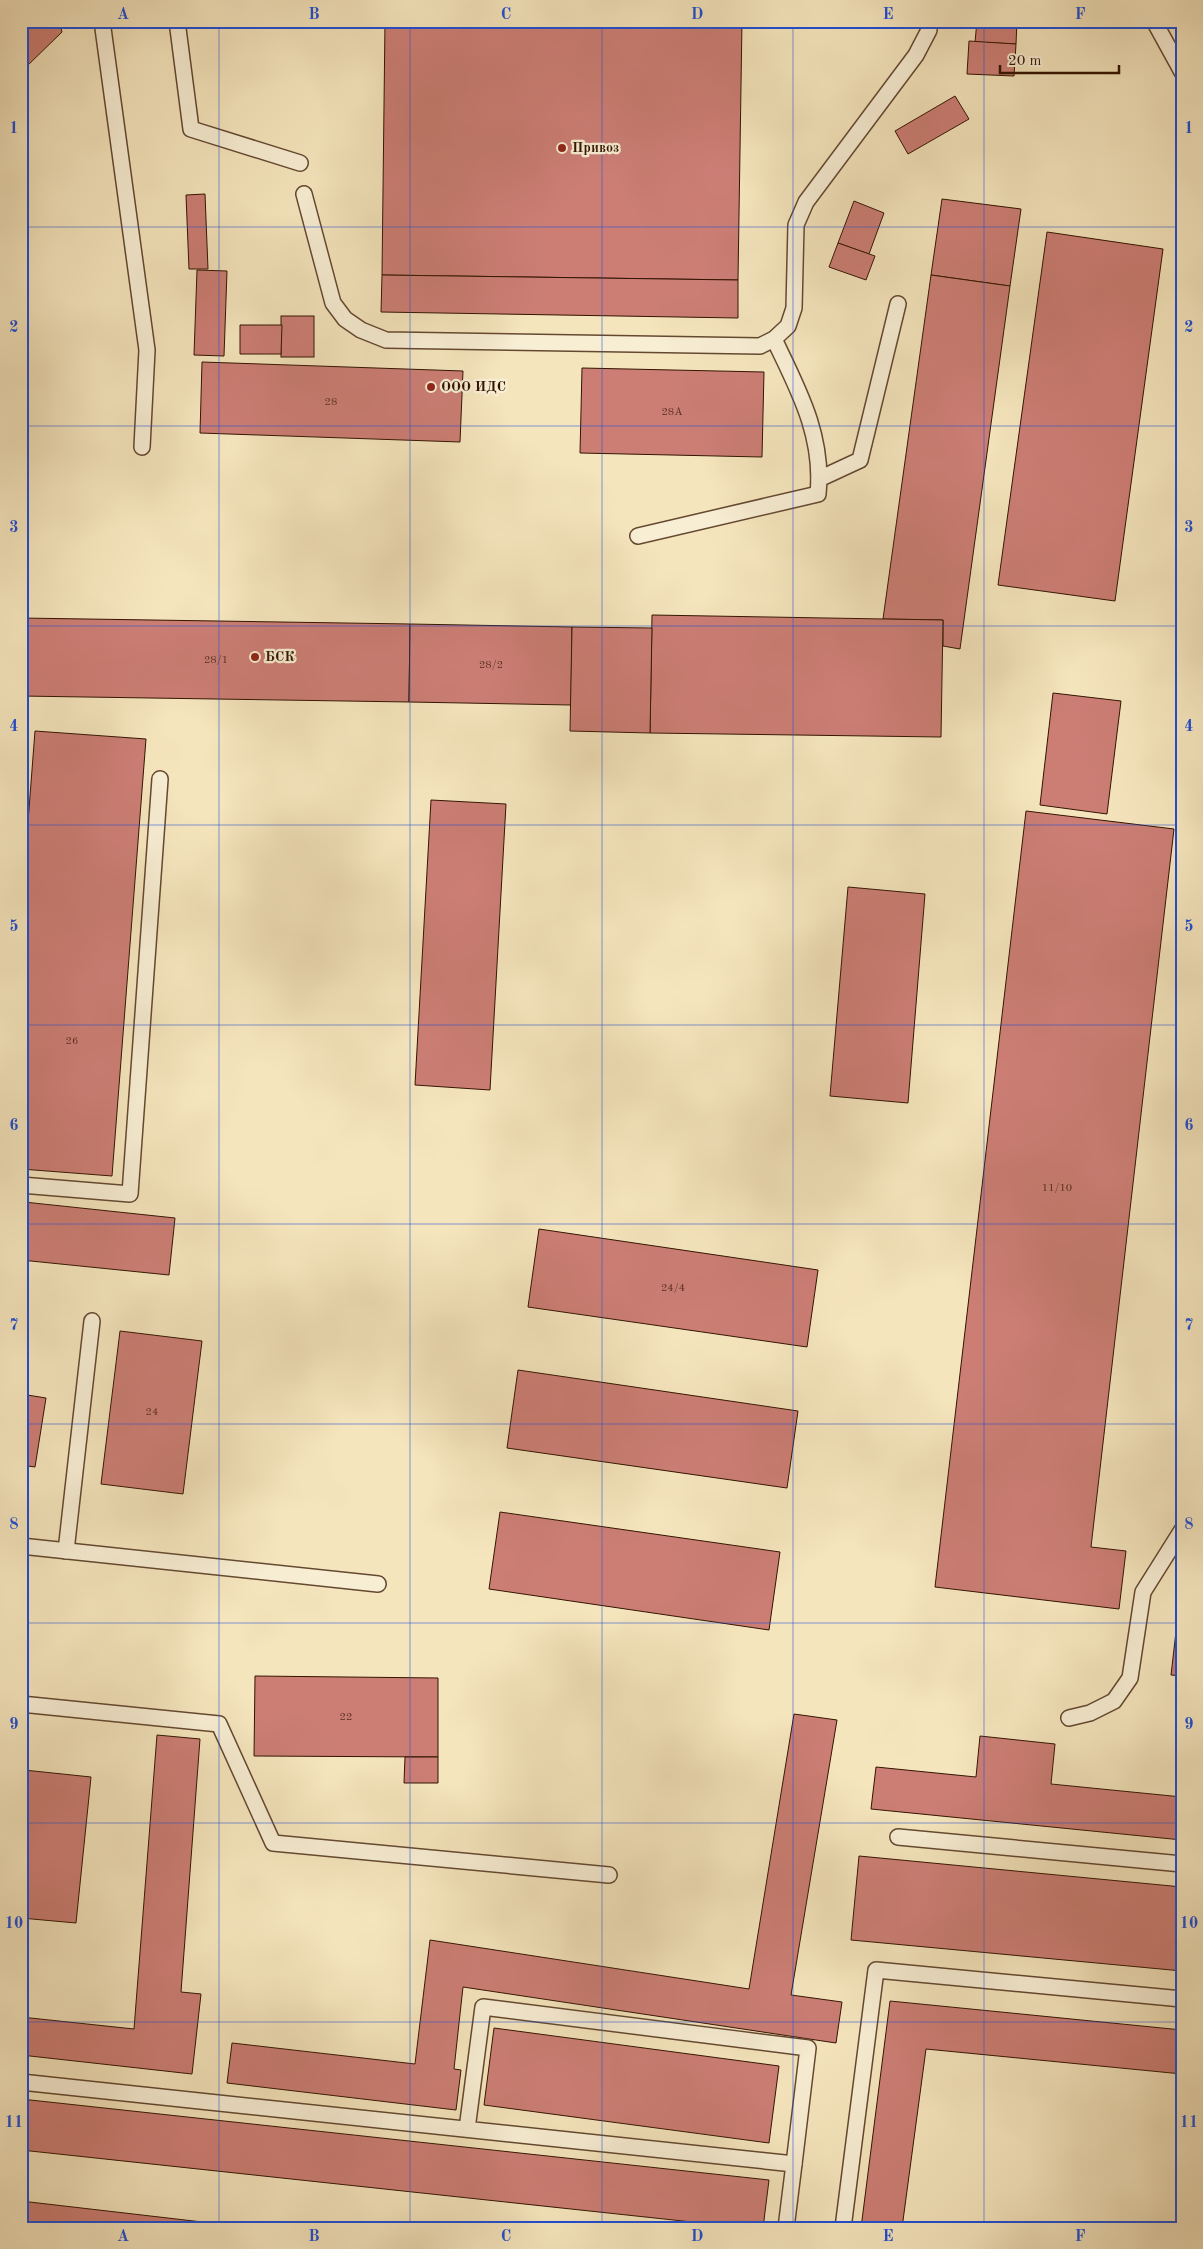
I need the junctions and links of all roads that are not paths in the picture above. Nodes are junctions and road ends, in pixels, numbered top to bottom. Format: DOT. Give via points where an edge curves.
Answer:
graph roads {
  1 [pos="102,21"];
  2 [pos="177,21"];
  3 [pos="929,21"];
  4 [pos="1154,21"];
  5 [pos="1182,72"];
  6 [pos="300,163"];
  7 [pos="304,194"];
  8 [pos="898,304"];
  9 [pos="774,339"];
  10 [pos="142,447"];
  11 [pos="819,479"];
  12 [pos="638,536"];
  13 [pos="160,779"];
  14 [pos="21,1186"];
  15 [pos="92,1321"];
  16 [pos="1182,1530"];
  17 [pos="21,1546"];
  18 [pos="66,1550"];
  19 [pos="378,1584"];
  20 [pos="21,1704"];
  21 [pos="1068,1718"];
  22 [pos="898,1837"];
  23 [pos="1182,1864"];
  24 [pos="610,1876"];
  25 [pos="1182,1999"];
  26 [pos="21,2082"];
  27 [pos="467,2129"];
  28 [pos="794,2164"];
  29 [pos="786,2228"];
  30 [pos="843,2228"];
  1 -- 10 [label="lane" via="147,350"];
  2 -- 6 [label="lane" via="191,129"];
  3 -- 9 [label="lane" via="929,30 916,55 806,202 796,225 794,308 788,326"];
  4 -- 5 [label="lane"];
  7 -- 9 [label="lane" via="333,304 345,319 361,330 386,340 760,346"];
  8 -- 11 [label="lane" via="860,460"];
  9 -- 11 [label="lane" via="815,436"];
  11 -- 12 [label="lane" via="818,494"];
  13 -- 14 [label="lane" via="130,1194"];
  15 -- 18 [label="lane"];
  16 -- 21 [label="lane" via="1143,1592 1130,1678 1114,1701 1090,1713"];
  17 -- 18 [label="lane"];
  18 -- 19 [label="lane"];
  20 -- 24 [label="lane" via="219,1724 273,1843"];
  22 -- 23 [label="lane"];
  25 -- 30 [label="lane" via="876,1970"];
  26 -- 27 [label="lane"];
  27 -- 28 [label="lane"];
  27 -- 28 [label="lane" via="483,2007 808,2048"];
  28 -- 29 [label="lane"];
}
